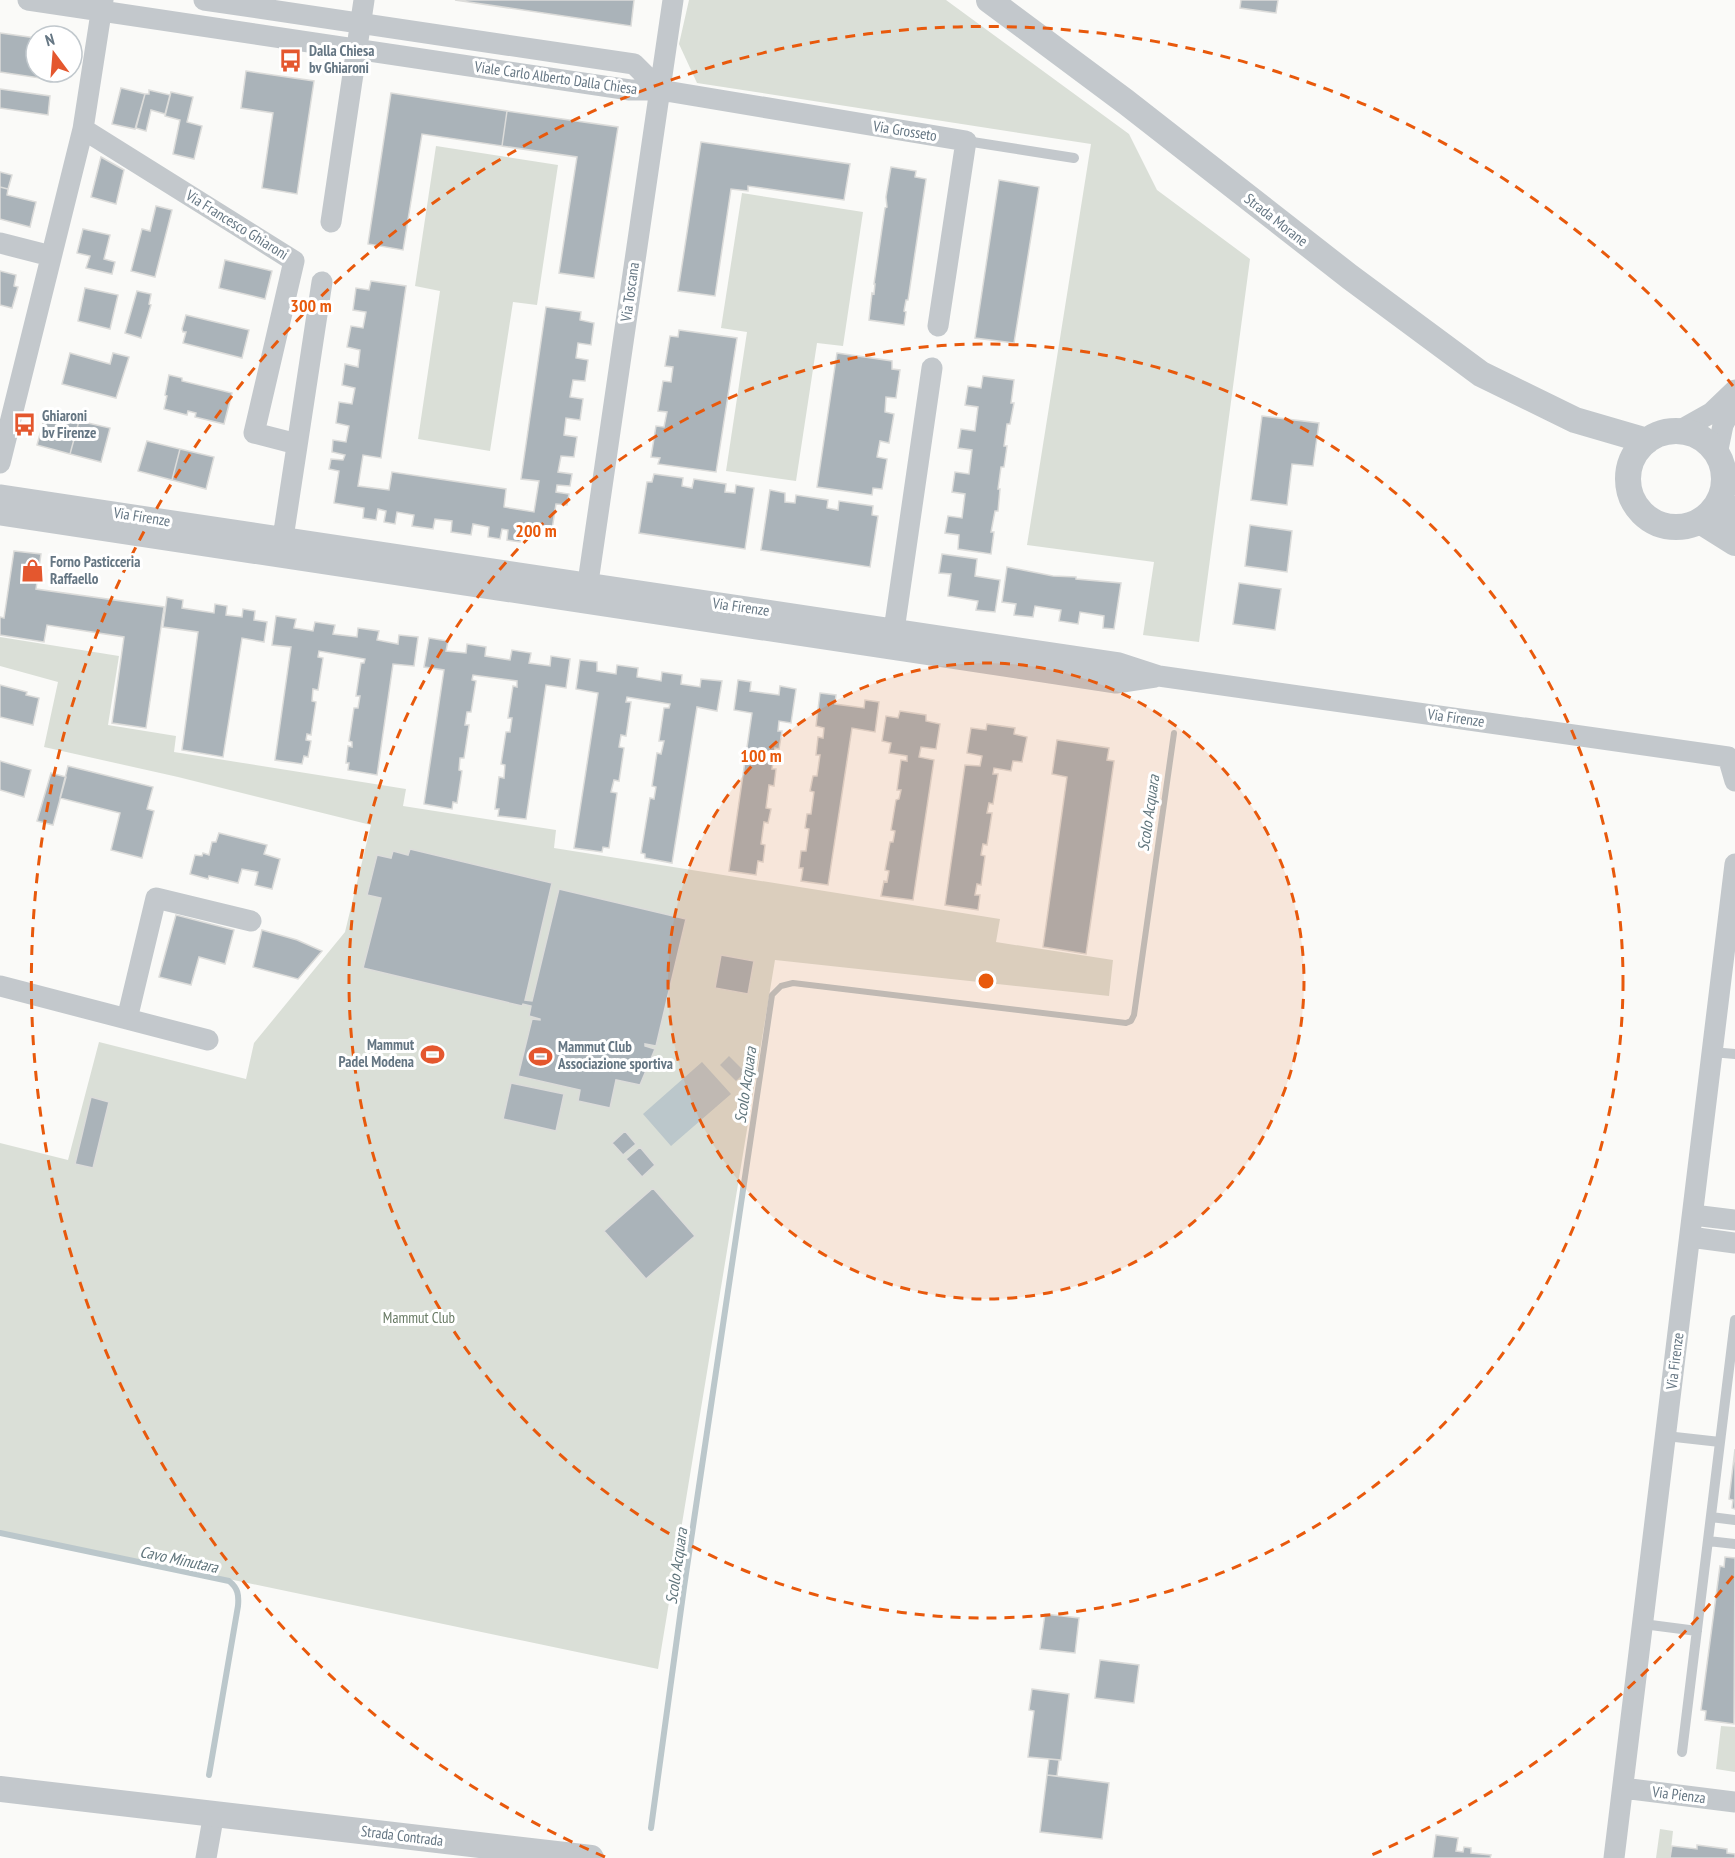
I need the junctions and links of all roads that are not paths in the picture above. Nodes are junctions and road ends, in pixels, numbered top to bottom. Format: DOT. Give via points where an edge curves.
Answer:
graph roads {
  1 [pos="28,0"];
  2 [pos="204,0"];
  3 [pos="364,0"];
  4 [pos="673,0"];
  5 [pos="989,0"];
  6 [pos="102,5"];
  7 [pos="360,23"];
  8 [pos="357,49"];
  9 [pos="660,90"];
  10 [pos="83,129"];
  11 [pos="966,141"];
  12 [pos="1074,158"];
  13 [pos="331,222"];
  14 [pos="0,243"];
  15 [pos="51,256"];
  16 [pos="322,282"];
  17 [pos="938,326"];
  18 [pos="932,368"];
  19 [pos="1735,390"];
  20 [pos="1735,402"];
  21 [pos="1575,420"];
  22 [pos="1679,431"];
  23 [pos="1647,441"];
  24 [pos="297,444"];
  25 [pos="1717,454"];
  26 [pos="0,460"];
  27 [pos="1629,466"];
  28 [pos="0,495"];
  29 [pos="1728,508"];
  30 [pos="0,515"];
  31 [pos="1700,521"];
  32 [pos="1735,543"];
  33 [pos="282,548"];
  34 [pos="586,593"];
  35 [pos="892,639"];
  36 [pos="1735,781"];
  37 [pos="1735,864"];
  38 [pos="1732,915"];
  39 [pos="252,921"];
  40 [pos="0,986"];
  41 [pos="127,1019"];
  42 [pos="208,1040"];
  43 [pos="1712,1052"];
  44 [pos="1735,1054"];
  45 [pos="1693,1215"];
  46 [pos="1735,1220"];
  47 [pos="1690,1237"];
  48 [pos="1735,1243"];
  49 [pos="1735,1320"];
  50 [pos="1666,1436"];
  51 [pos="1720,1442"];
  52 [pos="1711,1517"];
  53 [pos="1735,1520"];
  54 [pos="1708,1541"];
  55 [pos="1735,1544"];
  56 [pos="1643,1624"];
  57 [pos="1697,1631"];
  58 [pos="1682,1752"];
  59 [pos="1623,1788"];
  60 [pos="0,1789"];
  61 [pos="1735,1802"];
  62 [pos="214,1813"];
  63 [pos="206,1858"];
  64 [pos="591,1858"];
  65 [pos="1614,1858"];
  1 -- 6 [label="street, Viale Carlo Alberto Dalla Chiesa"];
  2 -- 7 [label="street, Viale Carlo Alberto Dalla Chiesa"];
  3 -- 7 [label="street"];
  4 -- 9 [label="street, Via Toscana"];
  5 -- 21 [label="street, Strada Morane" via="1481,374"];
  6 -- 8 [label="street, Viale Carlo Alberto Dalla Chiesa"];
  6 -- 10 [label="street"];
  7 -- 8 [label="street"];
  7 -- 9 [label="street, Viale Carlo Alberto Dalla Chiesa" via="634,64"];
  8 -- 9 [label="street, Viale Carlo Alberto Dalla Chiesa" via="630,90"];
  8 -- 13 [label="street"];
  9 -- 11 [label="street, Via Grosseto"];
  9 -- 34 [label="street, Via Toscana"];
  10 -- 15 [label="street"];
  10 -- 24 [label="street, Via Francesco Ghiaroni" via="294,261 254,433"];
  11 -- 12 [label="lane"];
  11 -- 17 [label="street"];
  14 -- 15 [label="street"];
  15 -- 26 [label="street"];
  16 -- 24 [label="street"];
  18 -- 35 [label="street"];
  19 -- 22 [label="street" via="1711,413"];
  20 -- 25 [label="street" via="1723,425"];
  21 -- 23 [label="street, Strada Morane"];
  21 -- 27 [label="street, Strada Morane"];
  22 -- 23 [label="street" via="1662,433"];
  22 -- 25 [label="street" via="1701,438"];
  23 -- 27 [label="street"];
  24 -- 33 [label="street"];
  25 -- 29 [label="street" via="1723,468"];
  27 -- 31 [label="street" via="1631,497 1651,520 1667,526"];
  28 -- 33 [label="street, Via Firenze"];
  29 -- 31 [label="street" via="1712,511"];
  30 -- 33 [label="street, Via Firenze"];
  31 -- 32 [label="street"];
  33 -- 34 [label="street, Via Firenze"];
  34 -- 35 [label="street, Via Firenze"];
  35 -- 36 [label="street, Via Firenze" via="1119,663 1159,676 1728,757"];
  37 -- 38 [label="street, Via Firenze"];
  38 -- 43 [label="street, Via Firenze"];
  39 -- 41 [label="street" via="156,898"];
  40 -- 41 [label="street"];
  41 -- 42 [label="street"];
  43 -- 44 [label="lane"];
  43 -- 45 [label="street, Via Firenze"];
  45 -- 46 [label="street"];
  45 -- 47 [label="street, Via Firenze"];
  47 -- 48 [label="street"];
  47 -- 50 [label="street, Via Firenze"];
  49 -- 51 [label="lane"];
  50 -- 51 [label="lane"];
  50 -- 56 [label="street, Via Firenze"];
  51 -- 52 [label="lane"];
  52 -- 53 [label="lane"];
  52 -- 54 [label="lane"];
  54 -- 55 [label="lane"];
  54 -- 57 [label="lane"];
  56 -- 57 [label="lane"];
  56 -- 59 [label="street, Via Firenze"];
  57 -- 58 [label="lane"];
  59 -- 61 [label="street, Via Pienza"];
  59 -- 65 [label="street, Via Firenze"];
  60 -- 62 [label="street, Strada Contrada"];
  62 -- 63 [label="street"];
  62 -- 64 [label="street, Strada Contrada"];
}
